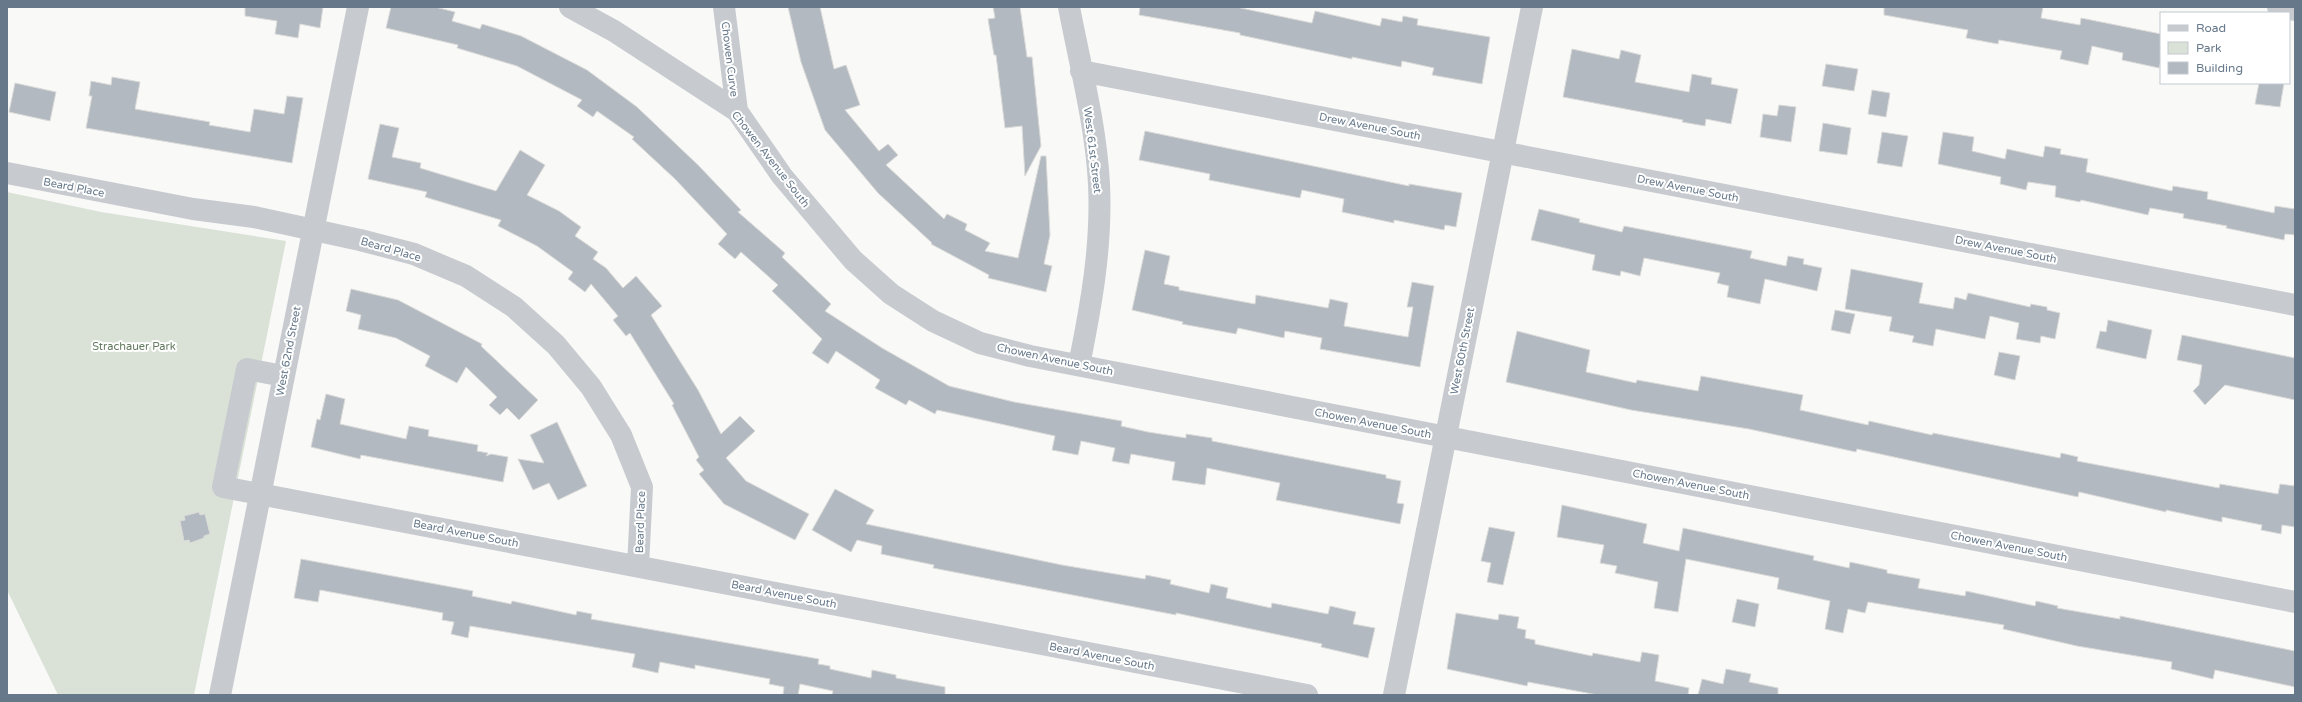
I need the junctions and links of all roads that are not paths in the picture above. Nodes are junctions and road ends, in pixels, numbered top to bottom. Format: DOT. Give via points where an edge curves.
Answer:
graph roads {
  1 [pos="358,7"];
  2 [pos="570,7"];
  3 [pos="724,7"];
  4 [pos="1069,7"];
  5 [pos="1532,7"];
  6 [pos="2278,7"];
  7 [pos="2295,10"];
  8 [pos="1081,71"];
  9 [pos="737,111"];
  10 [pos="1503,152"];
  11 [pos="7,173"];
  12 [pos="312,230"];
  13 [pos="2295,305"];
  14 [pos="1079,366"];
  15 [pos="283,376"];
  16 [pos="1445,437"];
  17 [pos="262,494"];
  18 [pos="638,566"];
  19 [pos="2295,602"];
  20 [pos="220,695"];
  21 [pos="1307,695"];
  22 [pos="1394,695"];
  1 -- 12 [label="street, West 62nd Street"];
  2 -- 9 [label="street, Chowen Avenue South" via="614,31 670,70"];
  3 -- 9 [label="street, Chowen Curve"];
  4 -- 8 [label="street, West 61st Street"];
  5 -- 10 [label="street, West 60th Street"];
  6 -- 7 [label="street"];
  8 -- 10 [label="street, Drew Avenue South"];
  8 -- 14 [label="street, West 61st Street" via="1099,184 1099,242 1092,301"];
  9 -- 14 [label="street, Chowen Avenue South" via="782,176 853,260 892,294 933,321 980,343"];
  10 -- 13 [label="street, Drew Avenue South"];
  10 -- 16 [label="street, West 60th Street"];
  11 -- 12 [label="street, Beard Place" via="193,209 254,217"];
  12 -- 15 [label="street, West 62nd Street"];
  12 -- 18 [label="street, Beard Place" via="414,254 466,276 514,307 556,345 591,387 622,436 642,487"];
  14 -- 16 [label="street, Chowen Avenue South"];
  15 -- 17 [label="street, West 62nd Street"];
  15 -- 17 [label="street, Beard Avenue South" via="247,369 223,487"];
  16 -- 19 [label="street, Chowen Avenue South"];
  16 -- 22 [label="street, West 60th Street"];
  17 -- 18 [label="street, Beard Avenue South"];
  17 -- 20 [label="street, West 62nd Street"];
  18 -- 21 [label="street, Beard Avenue South"];
}
